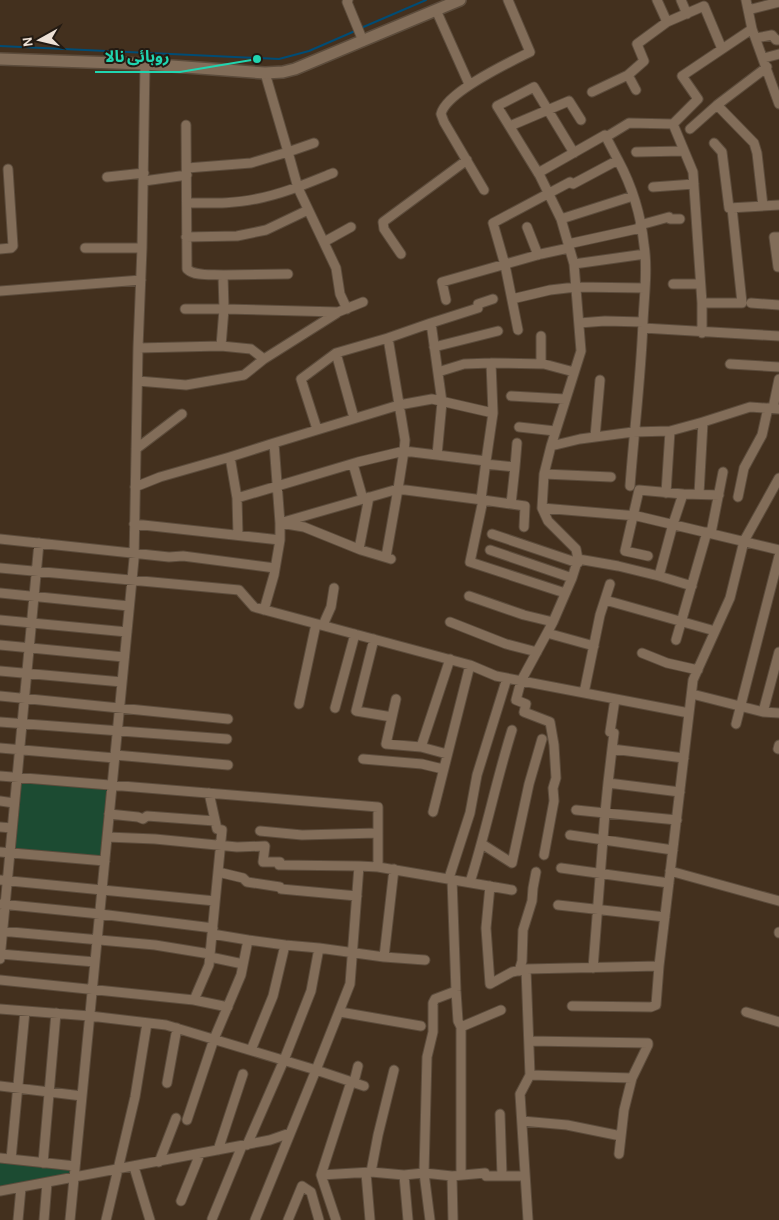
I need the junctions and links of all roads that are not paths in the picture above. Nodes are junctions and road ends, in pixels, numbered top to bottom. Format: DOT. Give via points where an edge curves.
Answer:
graph roads {
  1 [pos="348,0"];
  2 [pos="460,0"];
  3 [pos="508,0"];
  4 [pos="657,0"];
  5 [pos="681,0"];
  6 [pos="746,0"];
  7 [pos="779,2"];
  8 [pos="436,10"];
  9 [pos="748,10"];
  10 [pos="688,14"];
  11 [pos="667,22"];
  12 [pos="752,29"];
  13 [pos="756,38"];
  14 [pos="362,39"];
  15 [pos="779,40"];
  16 [pos="722,49"];
  17 [pos="779,54"];
  18 [pos="0,59"];
  19 [pos="765,62"];
  20 [pos="145,64"];
  21 [pos="265,73"];
  22 [pos="628,75"];
  23 [pos="469,84"];
  24 [pos="776,84"];
  25 [pos="636,90"];
  26 [pos="592,92"];
  27 [pos="779,104"];
  28 [pos="717,105"];
  29 [pos="548,110"];
  30 [pos="581,120"];
  31 [pos="673,124"];
  32 [pos="186,125"];
  33 [pos="510,126"];
  34 [pos="690,129"];
  35 [pos="606,137"];
  36 [pos="314,143"];
  37 [pos="714,143"];
  38 [pos="684,151"];
  39 [pos="288,152"];
  40 [pos="636,152"];
  41 [pos="574,153"];
  42 [pos="467,160"];
  43 [pos="618,160"];
  44 [pos="8,169"];
  45 [pos="187,171"];
  46 [pos="333,173"];
  47 [pos="538,173"];
  48 [pos="107,177"];
  49 [pos="144,177"];
  50 [pos="694,184"];
  51 [pos="653,187"];
  52 [pos="298,188"];
  53 [pos="484,190"];
  54 [pos="548,192"];
  55 [pos="633,196"];
  56 [pos="187,203"];
  57 [pos="779,205"];
  58 [pos="763,206"];
  59 [pos="732,208"];
  60 [pos="308,210"];
  61 [pos="680,218"];
  62 [pos="561,219"];
  63 [pos="351,227"];
  64 [pos="527,227"];
  65 [pos="641,227"];
  66 [pos="186,237"];
  67 [pos="779,237"];
  68 [pos="324,242"];
  69 [pos="569,246"];
  70 [pos="85,248"];
  71 [pos="142,248"];
  72 [pos="0,249"];
  73 [pos="402,254"];
  74 [pos="645,254"];
  75 [pos="538,255"];
  76 [pos="574,264"];
  77 [pos="505,265"];
  78 [pos="779,267"];
  79 [pos="223,274"];
  80 [pos="288,274"];
  81 [pos="140,280"];
  82 [pos="674,284"];
  83 [pos="700,284"];
  84 [pos="576,287"];
  85 [pos="645,288"];
  86 [pos="0,291"];
  87 [pos="493,299"];
  88 [pos="512,299"];
  89 [pos="446,300"];
  90 [pos="363,302"];
  91 [pos="702,303"];
  92 [pos="751,303"];
  93 [pos="779,305"];
  94 [pos="185,309"];
  95 [pos="224,309"];
  96 [pos="342,310"];
  97 [pos="430,322"];
  98 [pos="579,323"];
  99 [pos="643,325"];
  100 [pos="518,330"];
  101 [pos="498,331"];
  102 [pos="702,333"];
  103 [pos="541,336"];
  104 [pos="779,336"];
  105 [pos="388,338"];
  106 [pos="221,346"];
  107 [pos="434,347"];
  108 [pos="138,348"];
  109 [pos="336,353"];
  110 [pos="264,359"];
  111 [pos="491,363"];
  112 [pos="541,364"];
  113 [pos="730,364"];
  114 [pos="779,367"];
  115 [pos="438,372"];
  116 [pos="574,372"];
  117 [pos="779,379"];
  118 [pos="600,380"];
  119 [pos="138,381"];
  120 [pos="511,396"];
  121 [pos="564,399"];
  122 [pos="442,402"];
  123 [pos="399,405"];
  124 [pos="773,408"];
  125 [pos="493,413"];
  126 [pos="182,414"];
  127 [pos="354,418"];
  128 [pos="703,422"];
  129 [pos="519,427"];
  130 [pos="317,429"];
  131 [pos="555,431"];
  132 [pos="670,431"];
  133 [pos="634,432"];
  134 [pos="595,437"];
  135 [pos="274,443"];
  136 [pos="517,443"];
  137 [pos="551,446"];
  138 [pos="136,449"];
  139 [pos="404,451"];
  140 [pos="437,455"];
  141 [pos="230,457"];
  142 [pos="486,463"];
  143 [pos="354,464"];
  144 [pos="515,467"];
  145 [pos="723,472"];
  146 [pos="544,474"];
  147 [pos="610,477"];
  148 [pos="779,478"];
  149 [pos="278,486"];
  150 [pos="630,486"];
  151 [pos="135,487"];
  152 [pos="398,489"];
  153 [pos="666,492"];
  154 [pos="683,494"];
  155 [pos="698,494"];
  156 [pos="719,495"];
  157 [pos="738,497"];
  158 [pos="237,498"];
  159 [pos="366,498"];
  160 [pos="482,500"];
  161 [pos="510,504"];
  162 [pos="542,508"];
  163 [pos="634,516"];
  164 [pos="280,523"];
  165 [pos="134,524"];
  166 [pos="673,524"];
  167 [pos="524,527"];
  168 [pos="709,532"];
  169 [pos="238,534"];
  170 [pos="492,534"];
  171 [pos="0,539"];
  172 [pos="280,540"];
  173 [pos="744,541"];
  174 [pos="39,543"];
  175 [pos="360,549"];
  176 [pos="490,550"];
  177 [pos="779,550"];
  178 [pos="134,552"];
  179 [pos="648,556"];
  180 [pos="779,556"];
  181 [pos="578,561"];
  182 [pos="0,568"];
  183 [pos="276,568"];
  184 [pos="36,571"];
  185 [pos="659,576"];
  186 [pos="572,578"];
  187 [pos="132,579"];
  188 [pos="610,584"];
  189 [pos="692,586"];
  190 [pos="334,588"];
  191 [pos="565,593"];
  192 [pos="0,594"];
  193 [pos="469,596"];
  194 [pos="34,597"];
  195 [pos="605,600"];
  196 [pos="129,606"];
  197 [pos="264,610"];
  198 [pos="0,620"];
  199 [pos="682,621"];
  200 [pos="450,622"];
  201 [pos="552,622"];
  202 [pos="32,623"];
  203 [pos="320,624"];
  204 [pos="715,631"];
  205 [pos="127,632"];
  206 [pos="355,634"];
  207 [pos="547,634"];
  208 [pos="374,639"];
  209 [pos="676,640"];
  210 [pos="0,645"];
  211 [pos="594,646"];
  212 [pos="29,648"];
  213 [pos="537,652"];
  214 [pos="779,652"];
  215 [pos="642,653"];
  216 [pos="124,657"];
  217 [pos="450,659"];
  218 [pos="470,665"];
  219 [pos="698,670"];
  220 [pos="0,671"];
  221 [pos="28,673"];
  222 [pos="507,678"];
  223 [pos="521,681"];
  224 [pos="122,682"];
  225 [pos="584,693"];
  226 [pos="692,694"];
  227 [pos="0,696"];
  228 [pos="25,698"];
  229 [pos="396,699"];
  230 [pos="615,699"];
  231 [pos="299,704"];
  232 [pos="740,706"];
  233 [pos="120,707"];
  234 [pos="336,708"];
  235 [pos="763,712"];
  236 [pos="689,713"];
  237 [pos="779,713"];
  238 [pos="392,718"];
  239 [pos="228,719"];
  240 [pos="0,722"];
  241 [pos="23,724"];
  242 [pos="736,724"];
  243 [pos="512,730"];
  244 [pos="117,732"];
  245 [pos="542,739"];
  246 [pos="228,740"];
  247 [pos="0,748"];
  248 [pos="422,748"];
  249 [pos="612,749"];
  250 [pos="21,750"];
  251 [pos="446,754"];
  252 [pos="115,757"];
  253 [pos="684,758"];
  254 [pos="363,759"];
  255 [pos="228,765"];
  256 [pos="443,769"];
  257 [pos="0,776"];
  258 [pos="17,777"];
  259 [pos="608,783"];
  260 [pos="112,785"];
  261 [pos="680,792"];
  262 [pos="209,793"];
  263 [pos="0,801"];
  264 [pos="14,803"];
  265 [pos="576,810"];
  266 [pos="433,812"];
  267 [pos="605,813"];
  268 [pos="109,814"];
  269 [pos="676,820"];
  270 [pos="215,821"];
  271 [pos="0,827"];
  272 [pos="12,828"];
  273 [pos="260,831"];
  274 [pos="378,832"];
  275 [pos="570,835"];
  276 [pos="107,838"];
  277 [pos="603,840"];
  278 [pos="482,844"];
  279 [pos="221,845"];
  280 [pos="673,850"];
  281 [pos="5,853"];
  282 [pos="544,855"];
  283 [pos="105,860"];
  284 [pos="360,866"];
  285 [pos="378,866"];
  286 [pos="561,868"];
  287 [pos="394,869"];
  288 [pos="670,871"];
  289 [pos="218,872"];
  290 [pos="536,872"];
  291 [pos="601,873"];
  292 [pos="451,879"];
  293 [pos="3,880"];
  294 [pos="470,882"];
  295 [pos="669,883"];
  296 [pos="490,886"];
  297 [pos="102,889"];
  298 [pos="512,890"];
  299 [pos="357,896"];
  300 [pos="215,901"];
  301 [pos="779,901"];
  302 [pos="2,905"];
  303 [pos="558,905"];
  304 [pos="598,909"];
  305 [pos="100,914"];
  306 [pos="665,917"];
  307 [pos="1,931"];
  308 [pos="212,931"];
  309 [pos="97,940"];
  310 [pos="248,940"];
  311 [pos="285,945"];
  312 [pos="319,948"];
  313 [pos="0,954"];
  314 [pos="353,954"];
  315 [pos="210,956"];
  316 [pos="384,957"];
  317 [pos="0,959"];
  318 [pos="425,960"];
  319 [pos="95,962"];
  320 [pos="244,964"];
  321 [pos="659,966"];
  322 [pos="593,968"];
  323 [pos="523,970"];
  324 [pos="0,980"];
  325 [pos="92,989"];
  326 [pos="456,990"];
  327 [pos="194,1000"];
  328 [pos="572,1006"];
  329 [pos="228,1007"];
  330 [pos="0,1009"];
  331 [pos="500,1010"];
  332 [pos="25,1011"];
  333 [pos="340,1012"];
  334 [pos="746,1012"];
  335 [pos="56,1013"];
  336 [pos="90,1016"];
  337 [pos="779,1022"];
  338 [pos="147,1023"];
  339 [pos="421,1026"];
  340 [pos="461,1027"];
  341 [pos="177,1028"];
  342 [pos="214,1039"];
  343 [pos="529,1041"];
  344 [pos="251,1050"];
  345 [pos="284,1060"];
  346 [pos="358,1066"];
  347 [pos="316,1070"];
  348 [pos="394,1070"];
  349 [pos="243,1074"];
  350 [pos="530,1075"];
  351 [pos="632,1078"];
  352 [pos="353,1082"];
  353 [pos="167,1083"];
  354 [pos="0,1086"];
  355 [pos="364,1086"];
  356 [pos="18,1087"];
  357 [pos="49,1092"];
  358 [pos="82,1096"];
  359 [pos="500,1114"];
  360 [pos="176,1118"];
  361 [pos="187,1120"];
  362 [pos="522,1121"];
  363 [pos="290,1133"];
  364 [pos="621,1136"];
  365 [pos="245,1145"];
  366 [pos="218,1150"];
  367 [pos="200,1154"];
  368 [pos="620,1154"];
  369 [pos="0,1158"];
  370 [pos="11,1159"];
  371 [pos="159,1162"];
  372 [pos="43,1163"];
  373 [pos="75,1166"];
  374 [pos="134,1167"];
  375 [pos="119,1170"];
  376 [pos="369,1173"];
  377 [pos="424,1173"];
  378 [pos="321,1175"];
  379 [pos="461,1175"];
  380 [pos="404,1176"];
  381 [pos="452,1176"];
  382 [pos="502,1176"];
  383 [pos="525,1176"];
  384 [pos="74,1178"];
  385 [pos="47,1183"];
  386 [pos="21,1188"];
  387 [pos="0,1192"];
  388 [pos="181,1201"];
  389 [pos="212,1219"];
  390 [pos="18,1220"];
  391 [pos="44,1220"];
  392 [pos="70,1220"];
  393 [pos="106,1220"];
  394 [pos="150,1220"];
  395 [pos="255,1220"];
  396 [pos="288,1220"];
  397 [pos="320,1220"];
  398 [pos="336,1220"];
  399 [pos="370,1220"];
  400 [pos="408,1220"];
  401 [pos="430,1220"];
  402 [pos="453,1220"];
  403 [pos="528,1220"];
  1 -- 14 [label="street"];
  2 -- 8 [label="street"];
  3 -- 23 [label="street" via="530,52"];
  4 -- 11 [label="street"];
  5 -- 10 [label="street"];
  6 -- 9 [label="street"];
  7 -- 9 [label="street"];
  8 -- 14 [label="street"];
  8 -- 23 [label="street"];
  9 -- 12 [label="street"];
  10 -- 11 [label="street"];
  10 -- 16 [label="street" via="704,6"];
  11 -- 22 [label="street" via="638,44 644,62"];
  12 -- 13 [label="street"];
  12 -- 16 [label="street"];
  13 -- 15 [label="street" via="772,35"];
  13 -- 19 [label="street"];
  14 -- 21 [label="street" via="295,69"];
  16 -- 31 [label="street" via="682,76 698,98"];
  17 -- 19 [label="street"];
  18 -- 20 [label="street"];
  19 -- 24 [label="street"];
  19 -- 28 [label="street"];
  20 -- 21 [label="street"];
  20 -- 49 [label="street"];
  21 -- 39 [label="street"];
  22 -- 25 [label="street"];
  22 -- 26 [label="street"];
  23 -- 42 [label="street" via="441,114"];
  24 -- 27 [label="street"];
  28 -- 34 [label="street"];
  28 -- 58 [label="street" via="754,143"];
  29 -- 30 [label="street" via="569,101"];
  29 -- 33 [label="street"];
  29 -- 33 [label="street" via="534,87 497,106"];
  29 -- 41 [label="street"];
  31 -- 35 [label="street" via="629,123"];
  31 -- 38 [label="street"];
  32 -- 45 [label="street"];
  33 -- 47 [label="street"];
  35 -- 41 [label="street"];
  35 -- 43 [label="street"];
  36 -- 39 [label="street"];
  37 -- 59 [label="street" via="722,152 728,206"];
  38 -- 40 [label="street"];
  38 -- 50 [label="street" via="693,172"];
  39 -- 45 [label="street" via="251,163"];
  39 -- 52 [label="street"];
  41 -- 47 [label="street"];
  42 -- 53 [label="street"];
  42 -- 73 [label="street" via="384,222 384,229"];
  43 -- 54 [label="street" via="573,184 570,182"];
  43 -- 55 [label="street"];
  44 -- 72 [label="street" via="13,246"];
  45 -- 49 [label="street"];
  45 -- 56 [label="street"];
  46 -- 52 [label="street"];
  47 -- 54 [label="street"];
  48 -- 49 [label="street"];
  49 -- 71 [label="street"];
  50 -- 51 [label="street"];
  50 -- 83 [label="street"];
  52 -- 56 [label="street" via="256,199"];
  52 -- 60 [label="street"];
  54 -- 62 [label="street"];
  54 -- 77 [label="street" via="493,223"];
  55 -- 62 [label="street"];
  55 -- 65 [label="street"];
  56 -- 66 [label="street"];
  57 -- 58 [label="street"];
  58 -- 59 [label="street"];
  59 -- 91 [label="street" via="742,303"];
  60 -- 66 [label="street" via="266,230 237,236"];
  60 -- 68 [label="street"];
  61 -- 65 [label="street"];
  62 -- 69 [label="street"];
  63 -- 68 [label="street"];
  64 -- 75 [label="street"];
  65 -- 69 [label="street"];
  65 -- 74 [label="street"];
  66 -- 79 [label="street" via="189,272"];
  67 -- 78 [label="street" via="774,237"];
  68 -- 96 [label="street" via="336,268"];
  69 -- 75 [label="street"];
  69 -- 76 [label="street"];
  70 -- 71 [label="street"];
  71 -- 81 [label="street"];
  74 -- 76 [label="street"];
  74 -- 85 [label="street"];
  75 -- 77 [label="street"];
  76 -- 84 [label="street"];
  77 -- 88 [label="street"];
  77 -- 89 [label="street" via="442,282"];
  79 -- 80 [label="street"];
  79 -- 95 [label="street"];
  81 -- 86 [label="street"];
  81 -- 108 [label="street"];
  82 -- 83 [label="street"];
  83 -- 91 [label="street"];
  84 -- 85 [label="street"];
  84 -- 88 [label="street"];
  84 -- 98 [label="street"];
  85 -- 99 [label="street"];
  87 -- 97 [label="street" via="478,304 478,308"];
  88 -- 100 [label="street"];
  90 -- 96 [label="street"];
  91 -- 102 [label="street"];
  92 -- 93 [label="street"];
  94 -- 95 [label="street"];
  95 -- 96 [label="street"];
  95 -- 106 [label="street"];
  96 -- 110 [label="street"];
  97 -- 105 [label="street"];
  97 -- 107 [label="street"];
  98 -- 99 [label="street" via="605,321"];
  98 -- 116 [label="street" via="581,351"];
  99 -- 102 [label="street"];
  99 -- 133 [label="street"];
  101 -- 107 [label="street"];
  102 -- 104 [label="street"];
  103 -- 112 [label="street"];
  105 -- 109 [label="street"];
  105 -- 123 [label="street"];
  106 -- 108 [label="street"];
  106 -- 110 [label="street" via="251,349"];
  107 -- 115 [label="street"];
  108 -- 119 [label="street"];
  109 -- 127 [label="street"];
  109 -- 130 [label="street" via="301,379"];
  110 -- 119 [label="street" via="244,375 233,378 186,384"];
  111 -- 112 [label="street"];
  111 -- 115 [label="street" via="464,364"];
  111 -- 125 [label="street"];
  112 -- 116 [label="street"];
  113 -- 114 [label="street"];
  115 -- 122 [label="street"];
  116 -- 121 [label="street"];
  117 -- 124 [label="street"];
  118 -- 134 [label="street"];
  119 -- 138 [label="street"];
  120 -- 121 [label="street"];
  121 -- 131 [label="street"];
  122 -- 123 [label="street" via="432,399"];
  122 -- 125 [label="street"];
  122 -- 140 [label="street"];
  123 -- 127 [label="street"];
  123 -- 139 [label="street"];
  124 -- 128 [label="street" via="750,407"];
  124 -- 157 [label="street" via="743,472"];
  125 -- 142 [label="street"];
  126 -- 138 [label="street"];
  127 -- 130 [label="street"];
  128 -- 132 [label="street"];
  128 -- 155 [label="street"];
  129 -- 131 [label="street"];
  130 -- 135 [label="street"];
  131 -- 137 [label="street"];
  132 -- 133 [label="street"];
  132 -- 153 [label="street"];
  133 -- 134 [label="street"];
  133 -- 150 [label="street"];
  134 -- 137 [label="street"];
  135 -- 141 [label="street"];
  135 -- 149 [label="street"];
  136 -- 144 [label="street"];
  137 -- 146 [label="street"];
  138 -- 151 [label="street"];
  139 -- 140 [label="street"];
  139 -- 143 [label="street"];
  139 -- 152 [label="street"];
  140 -- 142 [label="street"];
  141 -- 151 [label="street"];
  141 -- 158 [label="street"];
  142 -- 144 [label="street"];
  142 -- 160 [label="street"];
  143 -- 149 [label="street"];
  143 -- 159 [label="street"];
  144 -- 161 [label="street"];
  145 -- 156 [label="street"];
  146 -- 147 [label="street"];
  146 -- 162 [label="street"];
  148 -- 173 [label="street"];
  149 -- 158 [label="street"];
  149 -- 164 [label="street"];
  151 -- 165 [label="street"];
  152 -- 159 [label="street"];
  152 -- 160 [label="street"];
  152 -- 175 [label="street" via="389,558"];
  153 -- 154 [label="street"];
  153 -- 163 [label="street" via="639,490"];
  154 -- 155 [label="street"];
  154 -- 166 [label="street"];
  155 -- 156 [label="street"];
  156 -- 168 [label="street"];
  158 -- 169 [label="street"];
  159 -- 164 [label="street"];
  159 -- 175 [label="street"];
  160 -- 161 [label="street"];
  160 -- 191 [label="street" via="470,562"];
  161 -- 167 [label="street" via="525,506"];
  162 -- 163 [label="street"];
  162 -- 181 [label="street" via="548,521 576,549"];
  163 -- 166 [label="street"];
  163 -- 179 [label="street" via="625,551"];
  164 -- 172 [label="street"];
  164 -- 175 [label="street" via="304,526"];
  165 -- 169 [label="street"];
  165 -- 178 [label="street"];
  166 -- 168 [label="street"];
  166 -- 185 [label="street"];
  168 -- 173 [label="street"];
  168 -- 189 [label="street"];
  169 -- 172 [label="street"];
  170 -- 181 [label="street"];
  171 -- 174 [label="street"];
  172 -- 183 [label="street"];
  173 -- 177 [label="street"];
  173 -- 204 [label="street" via="730,598"];
  174 -- 178 [label="street"];
  174 -- 184 [label="street"];
  176 -- 186 [label="street"];
  178 -- 183 [label="street"];
  178 -- 187 [label="street"];
  180 -- 232 [label="street"];
  181 -- 185 [label="street"];
  181 -- 186 [label="street"];
  182 -- 184 [label="street"];
  183 -- 197 [label="street"];
  184 -- 187 [label="street"];
  184 -- 194 [label="street"];
  185 -- 189 [label="street"];
  186 -- 191 [label="street"];
  187 -- 196 [label="street"];
  187 -- 197 [label="street" via="239,590 254,607"];
  188 -- 195 [label="street"];
  189 -- 199 [label="street"];
  190 -- 203 [label="street" via="331,607"];
  191 -- 201 [label="street"];
  192 -- 194 [label="street"];
  193 -- 201 [label="street"];
  194 -- 196 [label="street"];
  194 -- 202 [label="street"];
  195 -- 199 [label="street"];
  195 -- 211 [label="street"];
  196 -- 205 [label="street"];
  197 -- 203 [label="street"];
  198 -- 202 [label="street"];
  199 -- 204 [label="street"];
  199 -- 209 [label="street"];
  200 -- 213 [label="street" via="506,644"];
  201 -- 207 [label="street"];
  202 -- 205 [label="street"];
  202 -- 212 [label="street"];
  203 -- 206 [label="street"];
  203 -- 231 [label="street"];
  204 -- 219 [label="street"];
  205 -- 216 [label="street"];
  206 -- 208 [label="street"];
  206 -- 234 [label="street"];
  207 -- 211 [label="street"];
  207 -- 213 [label="street"];
  208 -- 217 [label="street"];
  208 -- 238 [label="street" via="356,711"];
  210 -- 212 [label="street"];
  211 -- 225 [label="street"];
  212 -- 216 [label="street"];
  212 -- 221 [label="street"];
  213 -- 223 [label="street"];
  214 -- 235 [label="street"];
  215 -- 219 [label="street"];
  216 -- 224 [label="street"];
  217 -- 218 [label="street"];
  217 -- 248 [label="street"];
  218 -- 222 [label="street"];
  218 -- 251 [label="street"];
  219 -- 226 [label="street"];
  220 -- 221 [label="street"];
  221 -- 224 [label="street"];
  221 -- 228 [label="street"];
  222 -- 223 [label="street"];
  222 -- 292 [label="street" via="477,776 470,814"];
  223 -- 225 [label="street"];
  223 -- 282 [label="street" via="516,700 526,704 524,712 550,722 554,745 554,801"];
  224 -- 233 [label="street"];
  225 -- 230 [label="street"];
  226 -- 232 [label="street"];
  226 -- 236 [label="street"];
  227 -- 228 [label="street"];
  228 -- 233 [label="street"];
  228 -- 241 [label="street"];
  229 -- 238 [label="street"];
  230 -- 236 [label="street"];
  230 -- 249 [label="street" via="610,732 614,733"];
  232 -- 235 [label="street"];
  232 -- 242 [label="street"];
  233 -- 239 [label="street"];
  233 -- 244 [label="street"];
  235 -- 237 [label="street"];
  236 -- 253 [label="street"];
  238 -- 248 [label="street" via="386,744"];
  240 -- 241 [label="street"];
  241 -- 244 [label="street"];
  241 -- 250 [label="street"];
  243 -- 278 [label="street"];
  244 -- 246 [label="street"];
  244 -- 252 [label="street"];
  245 -- 278 [label="street" via="512,862"];
  247 -- 250 [label="street"];
  248 -- 251 [label="street"];
  249 -- 253 [label="street"];
  249 -- 259 [label="street"];
  250 -- 252 [label="street"];
  250 -- 258 [label="street"];
  251 -- 256 [label="street"];
  252 -- 255 [label="street"];
  252 -- 260 [label="street"];
  253 -- 261 [label="street"];
  254 -- 256 [label="street"];
  256 -- 266 [label="street"];
  257 -- 258 [label="street"];
  258 -- 260 [label="street"];
  258 -- 264 [label="street"];
  259 -- 261 [label="street"];
  259 -- 267 [label="street"];
  260 -- 262 [label="street"];
  260 -- 268 [label="street"];
  261 -- 269 [label="street"];
  262 -- 270 [label="street"];
  262 -- 274 [label="street" via="378,807"];
  263 -- 264 [label="street"];
  264 -- 272 [label="street"];
  265 -- 267 [label="street"];
  267 -- 269 [label="street"];
  267 -- 277 [label="street"];
  268 -- 270 [label="street" via="142,819 147,816"];
  268 -- 276 [label="street"];
  269 -- 280 [label="street"];
  270 -- 279 [label="street" via="217,830 222,830"];
  271 -- 272 [label="street"];
  272 -- 281 [label="street"];
  273 -- 274 [label="street" via="302,835"];
  274 -- 285 [label="street"];
  275 -- 277 [label="street"];
  276 -- 279 [label="street"];
  276 -- 283 [label="street"];
  277 -- 280 [label="street"];
  277 -- 291 [label="street"];
  278 -- 294 [label="street"];
  279 -- 284 [label="street" via="265,846 263,862 280,862 279,865"];
  279 -- 289 [label="street"];
  280 -- 288 [label="street"];
  281 -- 283 [label="street"];
  281 -- 293 [label="street"];
  283 -- 297 [label="street"];
  284 -- 285 [label="street"];
  284 -- 299 [label="street"];
  285 -- 287 [label="street"];
  286 -- 291 [label="street"];
  287 -- 292 [label="street"];
  287 -- 316 [label="street"];
  288 -- 295 [label="street"];
  288 -- 301 [label="street"];
  289 -- 299 [label="street" via="281,889"];
  289 -- 300 [label="street"];
  290 -- 323 [label="street" via="532,902 523,930"];
  291 -- 295 [label="street"];
  291 -- 304 [label="street"];
  292 -- 294 [label="street"];
  292 -- 326 [label="street"];
  293 -- 297 [label="street"];
  293 -- 302 [label="street"];
  294 -- 296 [label="street"];
  295 -- 306 [label="street"];
  296 -- 298 [label="street"];
  296 -- 323 [label="street" via="486,928 489,983"];
  297 -- 300 [label="street"];
  297 -- 305 [label="street"];
  299 -- 314 [label="street"];
  300 -- 308 [label="street"];
  302 -- 305 [label="street"];
  302 -- 307 [label="street"];
  303 -- 304 [label="street"];
  304 -- 306 [label="street"];
  304 -- 322 [label="street"];
  305 -- 308 [label="street"];
  305 -- 309 [label="street"];
  306 -- 321 [label="street"];
  307 -- 309 [label="street"];
  307 -- 313 [label="street"];
  308 -- 310 [label="street"];
  308 -- 315 [label="street"];
  309 -- 315 [label="street" via="155,945"];
  309 -- 319 [label="street"];
  310 -- 311 [label="street"];
  310 -- 320 [label="street"];
  311 -- 312 [label="street"];
  311 -- 344 [label="street" via="273,996"];
  312 -- 314 [label="street"];
  312 -- 345 [label="street" via="311,991"];
  313 -- 317 [label="street"];
  313 -- 319 [label="street"];
  314 -- 316 [label="street"];
  314 -- 333 [label="street" via="350,984"];
  315 -- 320 [label="street"];
  315 -- 327 [label="street"];
  316 -- 318 [label="street"];
  319 -- 325 [label="street"];
  320 -- 329 [label="street"];
  321 -- 322 [label="street"];
  321 -- 328 [label="street" via="656,1004 651,1007"];
  322 -- 323 [label="street"];
  323 -- 343 [label="street"];
  324 -- 325 [label="street"];
  325 -- 327 [label="street"];
  325 -- 336 [label="street"];
  326 -- 340 [label="street"];
  326 -- 377 [label="street" via="433,1003 433,1032 427,1057"];
  327 -- 329 [label="street"];
  329 -- 342 [label="street"];
  330 -- 332 [label="street"];
  331 -- 340 [label="street"];
  332 -- 335 [label="street"];
  332 -- 356 [label="street"];
  333 -- 339 [label="street"];
  333 -- 347 [label="street"];
  334 -- 337 [label="street"];
  335 -- 336 [label="street"];
  335 -- 357 [label="street"];
  336 -- 338 [label="street"];
  336 -- 358 [label="street"];
  338 -- 341 [label="street"];
  338 -- 375 [label="street"];
  340 -- 379 [label="street"];
  341 -- 342 [label="street"];
  341 -- 353 [label="street"];
  342 -- 344 [label="street"];
  342 -- 361 [label="street"];
  343 -- 350 [label="street"];
  343 -- 351 [label="street" via="648,1043"];
  344 -- 345 [label="street"];
  345 -- 347 [label="street"];
  345 -- 365 [label="street"];
  346 -- 352 [label="street"];
  347 -- 352 [label="street"];
  347 -- 363 [label="street"];
  348 -- 376 [label="street"];
  349 -- 366 [label="street"];
  350 -- 351 [label="street"];
  350 -- 362 [label="street" via="520,1094"];
  351 -- 364 [label="street"];
  352 -- 355 [label="street"];
  352 -- 378 [label="street"];
  354 -- 356 [label="street"];
  356 -- 357 [label="street"];
  356 -- 370 [label="street"];
  357 -- 358 [label="street"];
  357 -- 372 [label="street"];
  358 -- 373 [label="street"];
  359 -- 382 [label="street"];
  360 -- 371 [label="street"];
  362 -- 364 [label="street" via="567,1124"];
  362 -- 383 [label="street"];
  363 -- 365 [label="street"];
  363 -- 395 [label="street"];
  364 -- 368 [label="street"];
  365 -- 366 [label="street"];
  365 -- 389 [label="street"];
  366 -- 367 [label="street"];
  367 -- 371 [label="street"];
  367 -- 388 [label="street"];
  369 -- 370 [label="street"];
  370 -- 372 [label="street"];
  371 -- 374 [label="street"];
  372 -- 373 [label="street"];
  373 -- 384 [label="street"];
  374 -- 375 [label="street"];
  374 -- 394 [label="street"];
  375 -- 384 [label="street"];
  375 -- 393 [label="street"];
  376 -- 378 [label="street"];
  376 -- 380 [label="street"];
  376 -- 399 [label="street"];
  377 -- 380 [label="street"];
  377 -- 381 [label="street"];
  377 -- 401 [label="street"];
  378 -- 398 [label="street"];
  379 -- 381 [label="street"];
  379 -- 382 [label="street" via="485,1173 486,1176"];
  380 -- 400 [label="street"];
  381 -- 402 [label="street"];
  382 -- 383 [label="street"];
  383 -- 403 [label="street"];
  384 -- 385 [label="street"];
  384 -- 392 [label="street"];
  385 -- 386 [label="street"];
  385 -- 391 [label="street"];
  386 -- 387 [label="street"];
  386 -- 390 [label="street"];
  396 -- 397 [label="street" via="302,1186 311,1192"];
}
